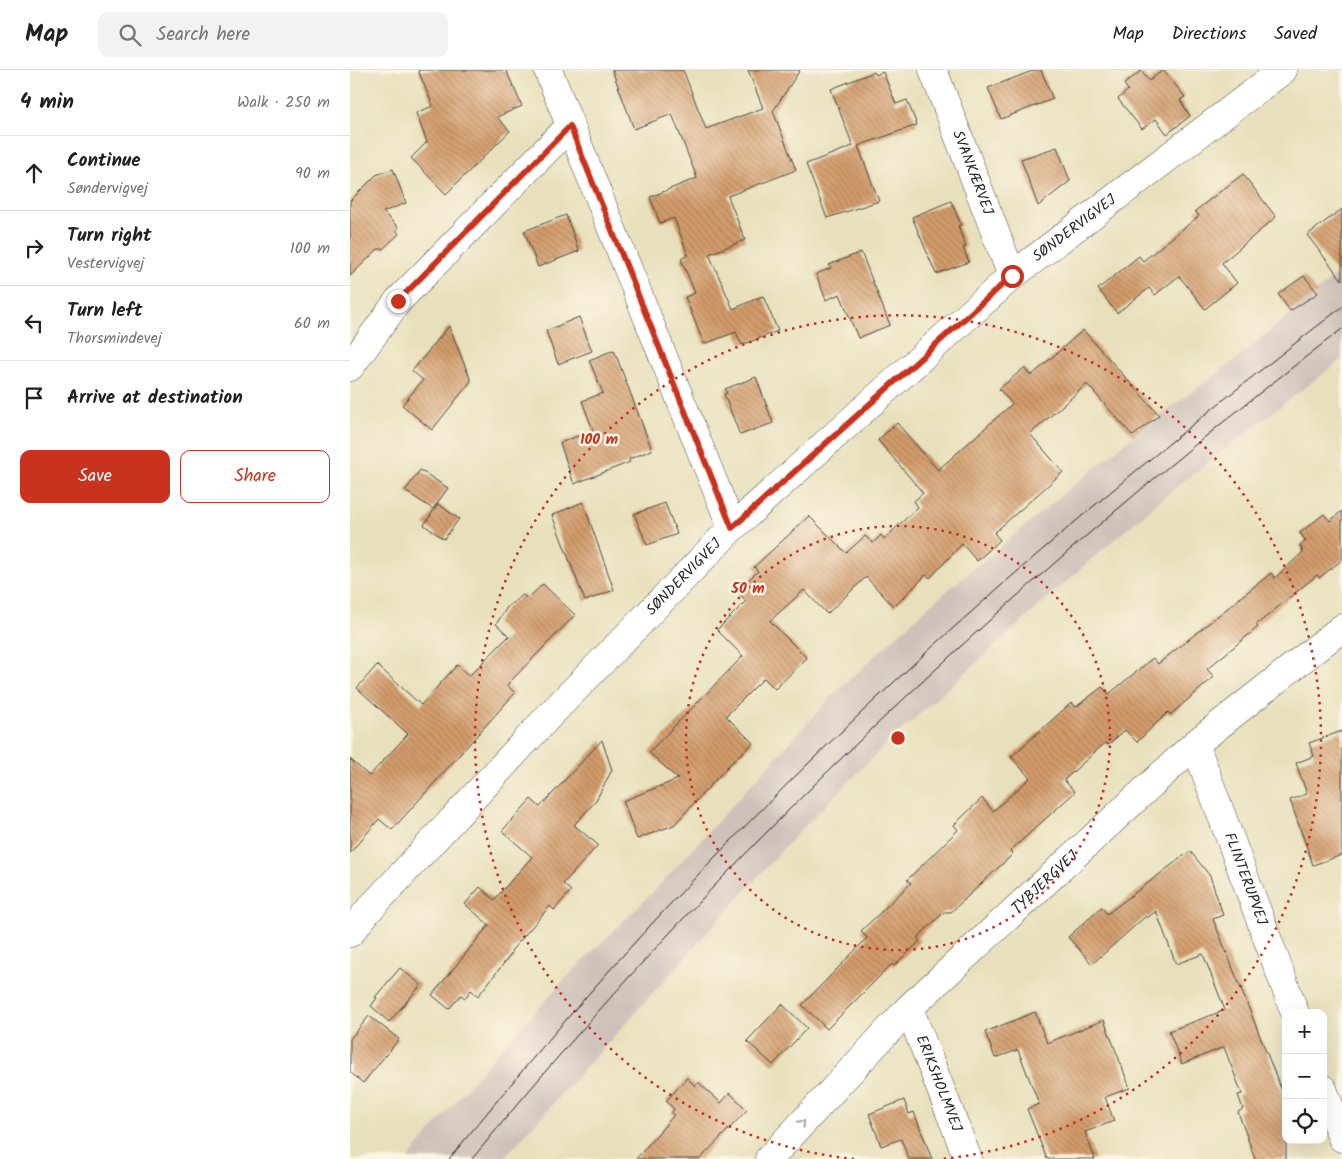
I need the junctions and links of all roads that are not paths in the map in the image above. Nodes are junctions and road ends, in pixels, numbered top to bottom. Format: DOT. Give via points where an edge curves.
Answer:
graph roads {
  1 [pos="548,70"];
  2 [pos="933,70"];
  3 [pos="1283,70"];
  4 [pos="570,126"];
  5 [pos="1012,276"];
  6 [pos="350,367"];
  7 [pos="732,528"];
  8 [pos="1342,628"];
  9 [pos="1195,744"];
  10 [pos="358,906"];
  11 [pos="350,933"];
  12 [pos="908,1008"];
  13 [pos="1294,1009"];
  14 [pos="1342,1076"];
  15 [pos="1327,1082"];
  16 [pos="1327,1099"];
  17 [pos="1342,1138"];
  18 [pos="769,1159"];
  19 [pos="968,1159"];
  1 -- 4 [label="street"];
  2 -- 5 [label="street, SVANKÆRVEJ"];
  3 -- 5 [label="street, SØNDERVIGVEJ"];
  4 -- 6 [label="street" via="398,301"];
  4 -- 7 [label="street"];
  5 -- 7 [label="street, SØNDERVIGVEJ"];
  7 -- 10 [label="street, SØNDERVIGVEJ"];
  8 -- 9 [label="street, TYBJERGVEJ"];
  9 -- 12 [label="street, TYBJERGVEJ"];
  9 -- 13 [label="street, FLINTERUPVEJ"];
  10 -- 11 [label="street, SØNDERVIGVEJ"];
  18 -- 12 [label="street, TYBJERGVEJ, one-way"];
  12 -- 19 [label="street, ERIKSHOLMVEJ"];
  14 -- 15 [label="street"];
  16 -- 17 [label="street"];
}
